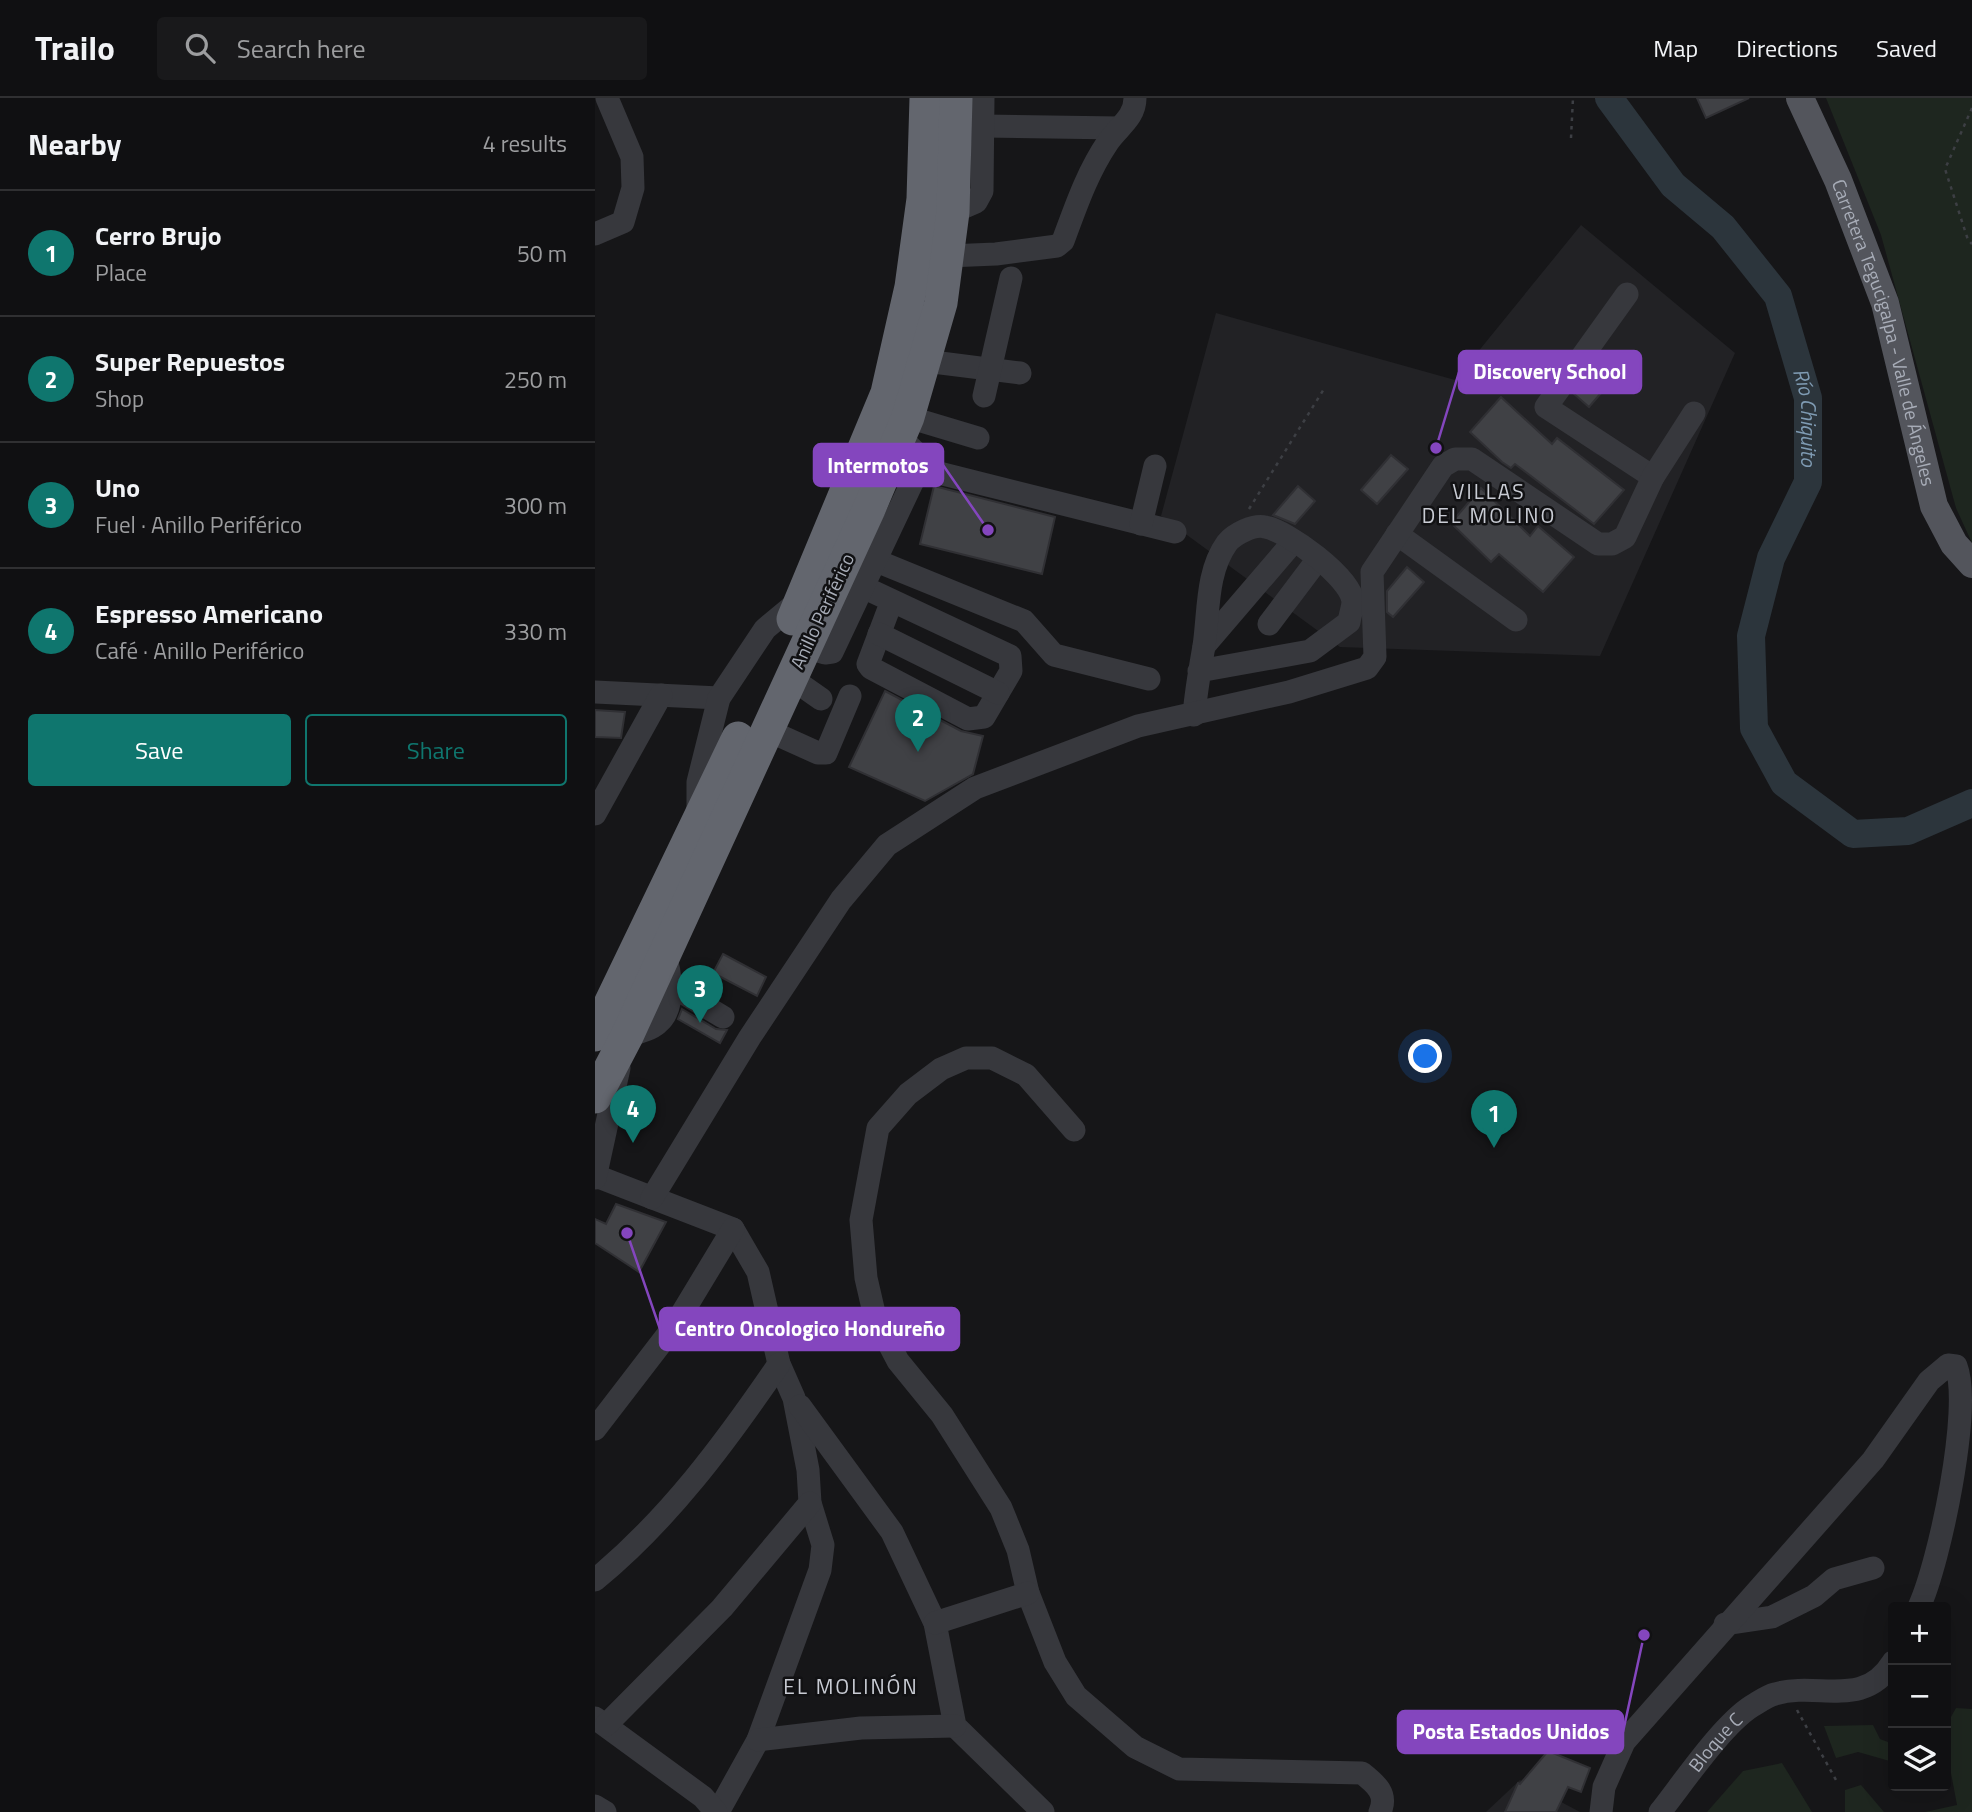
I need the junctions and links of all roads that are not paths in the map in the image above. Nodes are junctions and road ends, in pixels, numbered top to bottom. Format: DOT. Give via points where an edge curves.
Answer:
graph roads {
  1 [pos="607,98"];
  2 [pos="926,98"];
  3 [pos="956,98"];
  4 [pos="983,98"];
  5 [pos="1135,98"];
  6 [pos="1800,98"];
  7 [pos="983,125"];
  8 [pos="1119,128"];
  9 [pos="953,212"];
  10 [pos="595,234"];
  11 [pos="948,256"];
  12 [pos="1010,278"];
  13 [pos="1627,294"];
  14 [pos="925,361"];
  15 [pos="991,370"];
  16 [pos="1020,373"];
  17 [pos="984,396"];
  18 [pos="1694,413"];
  19 [pos="904,427"];
  20 [pos="978,438"];
  21 [pos="1155,466"];
  22 [pos="919,468"];
  23 [pos="1653,477"];
  24 [pos="1141,524"];
  25 [pos="1175,533"];
  26 [pos="1397,534"];
  27 [pos="1294,541"];
  28 [pos="865,553"];
  29 [pos="1318,559"];
  30 [pos="1972,564"];
  31 [pos="863,587"];
  32 [pos="803,597"];
  33 [pos="891,603"];
  34 [pos="1516,620"];
  35 [pos="1269,624"];
  36 [pos="879,634"];
  37 [pos="1204,646"];
  38 [pos="805,647"];
  39 [pos="1199,671"];
  40 [pos="791,678"];
  41 [pos="1149,679"];
  42 [pos="595,692"];
  43 [pos="997,694"];
  44 [pos="661,695"];
  45 [pos="850,696"];
  46 [pos="719,698"];
  47 [pos="821,699"];
  48 [pos="1194,715"];
  49 [pos="767,730"];
  50 [pos="604,780"];
  51 [pos="595,814"];
  52 [pos="698,825"];
  53 [pos="667,969"];
  54 [pos="723,1017"];
  55 [pos="615,1038"];
  56 [pos="595,1097"];
  57 [pos="1074,1130"];
  58 [pos="596,1177"];
  59 [pos="652,1198"];
  60 [pos="733,1230"];
  61 [pos="779,1364"];
  62 [pos="794,1398"];
  63 [pos="595,1429"];
  64 [pos="841,1464"];
  65 [pos="808,1471"];
  66 [pos="810,1503"];
  67 [pos="1873,1568"];
  68 [pos="595,1580"];
  69 [pos="1028,1593"];
  70 [pos="1922,1602"];
  71 [pos="935,1623"];
  72 [pos="1725,1625"];
  73 [pos="1890,1665"];
  74 [pos="601,1721"];
  75 [pos="955,1726"];
  76 [pos="758,1740"];
  77 [pos="595,1806"];
  78 [pos="605,1812"];
  79 [pos="717,1812"];
  80 [pos="1043,1812"];
  81 [pos="1380,1812"];
  82 [pos="1601,1812"];
  83 [pos="1660,1812"];
  1 -- 10 [label="street" via="632,157 633,188 623,222"];
  2 -- 32 [label="highway, Anillo Periférico" via="923,199 911,287 887,393"];
  3 -- 9 [label="highway, Anillo Periférico"];
  4 -- 7 [label="street"];
  5 -- 8 [label="street" via="1135,109"];
  6 -- 30 [label="main road, Carretera Tegucigalpa - Valle de Ángeles" via="1838,180 1885,303 1934,506 1954,544"];
  7 -- 8 [label="street"];
  7 -- 9 [label="street" via="982,191 976,202"];
  8 -- 11 [label="street" via="1088,173 1058,246"];
  9 -- 11 [label="highway, Anillo Periférico"];
  11 -- 14 [label="highway, Anillo Periférico"];
  12 -- 15 [label="street"];
  13 -- 23 [label="street" via="1546,407"];
  14 -- 15 [label="street"];
  14 -- 19 [label="highway, Anillo Periférico"];
  15 -- 16 [label="street"];
  15 -- 17 [label="street"];
  18 -- 23 [label="street"];
  19 -- 20 [label="street"];
  19 -- 22 [label="street" via="918,455"];
  19 -- 28 [label="highway, Anillo Periférico"];
  21 -- 24 [label="street"];
  22 -- 24 [label="street"];
  22 -- 28 [label="street"];
  23 -- 26 [label="street" via="1625,537 1612,544 1598,544 1472,458 1455,459 1443,466"];
  24 -- 25 [label="street"];
  26 -- 34 [label="street"];
  26 -- 48 [label="street" via="1372,572 1375,657 1367,668"];
  27 -- 29 [label="street"];
  27 -- 37 [label="street"];
  27 -- 37 [label="street" via="1266,527 1253,527 1228,541 1211,578"];
  28 -- 31 [label="street"];
  28 -- 38 [label="highway, Anillo Periférico"];
  28 -- 41 [label="street" via="1024,621 1055,655"];
  29 -- 35 [label="street"];
  29 -- 39 [label="street" via="1336,572 1353,600 1349,622 1310,651"];
  31 -- 33 [label="street"];
  31 -- 38 [label="street" via="832,652"];
  32 -- 46 [label="street" via="765,629"];
  32 -- 52 [label="highway, Anillo Periférico"];
  33 -- 36 [label="street"];
  33 -- 43 [label="street" via="1010,656 1011,671"];
  36 -- 43 [label="street"];
  36 -- 43 [label="street" via="868,664 871,668 968,719 984,717"];
  37 -- 39 [label="street"];
  38 -- 40 [label="highway, Anillo Periférico"];
  39 -- 48 [label="street"];
  40 -- 47 [label="street"];
  40 -- 49 [label="highway, Anillo Periférico"];
  42 -- 44 [label="street"];
  44 -- 46 [label="street"];
  44 -- 50 [label="street"];
  45 -- 49 [label="street" via="826,753"];
  46 -- 52 [label="street" via="698,782"];
  48 -- 59 [label="street" via="1138,726 975,788 887,845 841,900"];
  49 -- 53 [label="highway, Anillo Periférico"];
  50 -- 51 [label="street"];
  52 -- 55 [label="highway, Anillo Periférico"];
  53 -- 54 [label="street"];
  53 -- 55 [label="highway, Anillo Periférico"];
  55 -- 56 [label="highway, Anillo Periférico"];
  55 -- 58 [label="street"];
  57 -- 69 [label="street" via="1026,1075 992,1058 965,1058 941,1069 908,1094 878,1128 861,1220 875,1317 898,1361 942,1415 1001,1508"];
  58 -- 59 [label="street"];
  59 -- 60 [label="street"];
  60 -- 61 [label="street" via="758,1272"];
  60 -- 63 [label="street" via="675,1325"];
  61 -- 62 [label="street"];
  61 -- 68 [label="street" via="704,1471 632,1549"];
  62 -- 64 [label="street"];
  62 -- 65 [label="street"];
  64 -- 65 [label="street"];
  64 -- 71 [label="street" via="892,1532"];
  65 -- 66 [label="street"];
  66 -- 74 [label="street" via="722,1608"];
  66 -- 76 [label="street" via="823,1545 820,1570"];
  67 -- 72 [label="street" via="1835,1579 1814,1596 1772,1617"];
  69 -- 71 [label="street"];
  69 -- 81 [label="street" via="1055,1662 1076,1696 1135,1746 1179,1769 1362,1773 1377,1785 1383,1798"];
  70 -- 72 [label="street" via="1954,1514 1961,1473 1968,1397 1962,1372 1948,1364 1929,1381 1873,1460"];
  71 -- 75 [label="street"];
  72 -- 82 [label="street" via="1624,1742 1604,1787"];
  73 -- 83 [label="street, Bloque C" via="1874,1684 1855,1691 1786,1692 1748,1708"];
  74 -- 79 [label="street"];
  75 -- 76 [label="street" via="860,1728"];
  75 -- 80 [label="street"];
  76 -- 79 [label="street"];
  77 -- 78 [label="street"];
}
